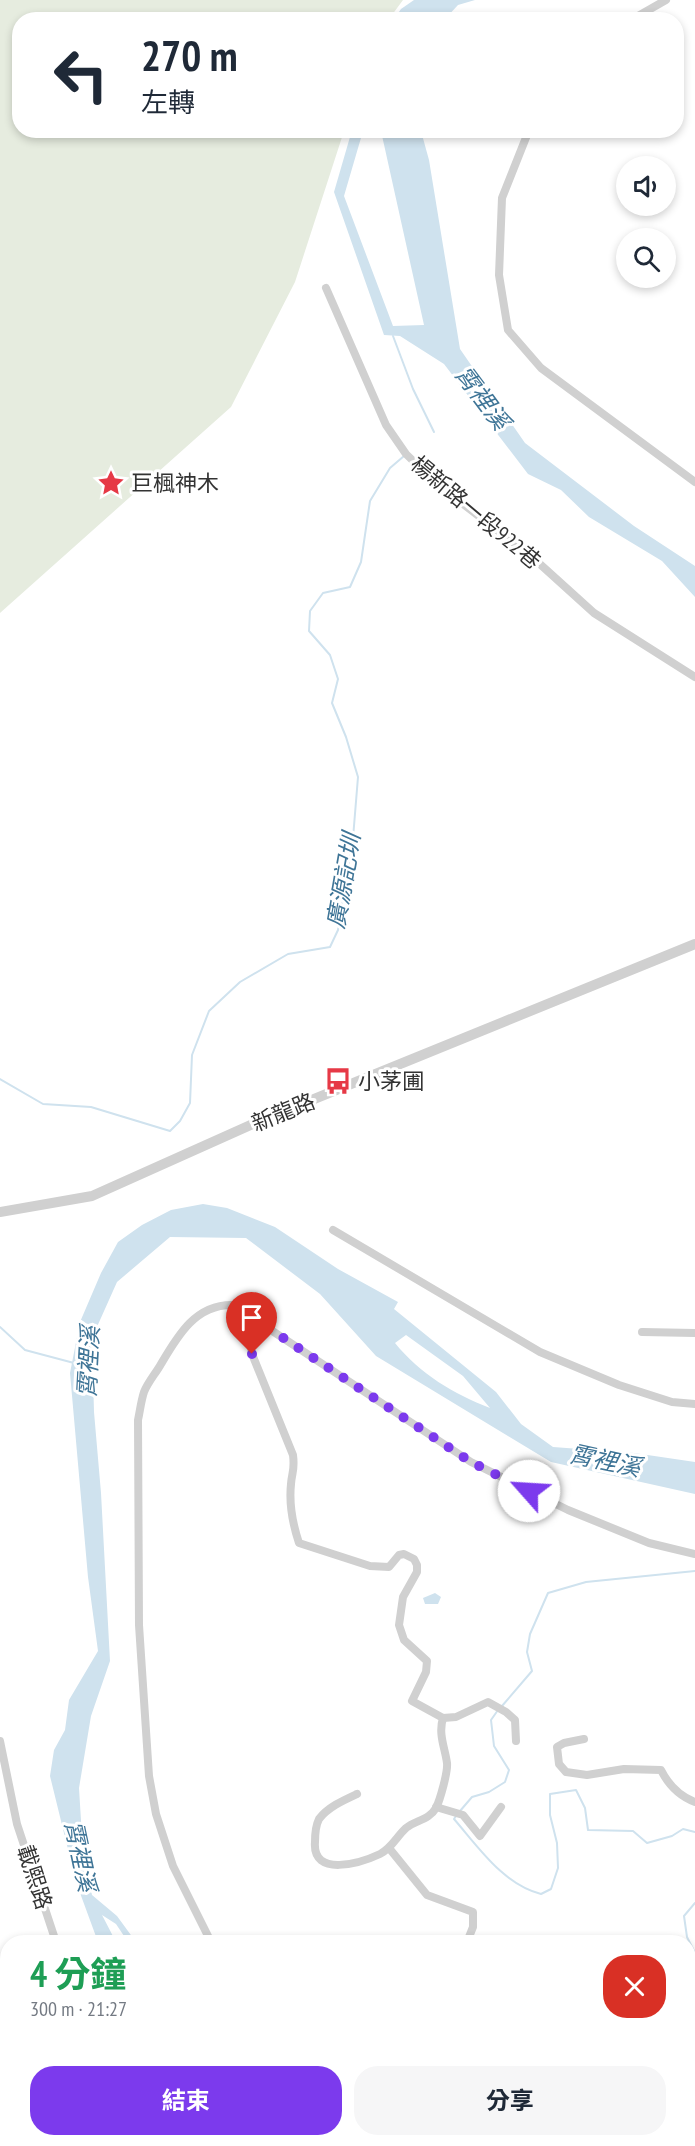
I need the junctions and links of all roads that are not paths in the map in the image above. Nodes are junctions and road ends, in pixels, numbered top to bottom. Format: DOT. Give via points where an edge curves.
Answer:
graph roads {
  1 [pos="666,0"];
  2 [pos="645,12"];
  3 [pos="526,138"];
  4 [pos="326,288"];
  5 [pos="695,482"];
  6 [pos="695,677"];
  7 [pos="695,944"];
  8 [pos="0,1212"];
  9 [pos="333,1230"];
  10 [pos="244,1312"];
  11 [pos="642,1332"];
  12 [pos="695,1333"];
  13 [pos="695,1404"];
  14 [pos="695,1554"];
  15 [pos="443,1719"];
  16 [pos="584,1739"];
  17 [pos="0,1741"];
  18 [pos="516,1741"];
  19 [pos="357,1794"];
  20 [pos="695,1802"];
  21 [pos="436,1807"];
  22 [pos="501,1807"];
  23 [pos="389,1848"];
  24 [pos="54,1935"];
  25 [pos="208,1935"];
  26 [pos="469,1935"];
  1 -- 2 [label="street"];
  3 -- 5 [label="street" via="502,198 499,275 508,330 541,368"];
  4 -- 6 [label="street, 楊新路一段922巷" via="386,425 406,454 594,613"];
  7 -- 8 [label="street, 新龍路" via="255,1123 92,1196"];
  9 -- 13 [label="street" via="540,1352 620,1385 672,1402"];
  10 -- 14 [label="street" via="471,1462 578,1514 649,1543"];
  10 -- 15 [label="street" via="252,1354 293,1455 292,1513 299,1543 370,1566 389,1567 404,1554 414,1560 417,1572 403,1597 399,1625 404,1640 427,1661 412,1701"];
  10 -- 25 [label="street" via="234,1305 220,1305 188,1324 144,1391 138,1420 140,1625 150,1776 156,1814 173,1866"];
  11 -- 12 [label="street"];
  15 -- 18 [label="street" via="488,1702 515,1720"];
  15 -- 21 [label="street" via="440,1728 447,1768"];
  16 -- 20 [label="street" via="557,1747 559,1764 566,1772 587,1775 624,1769 661,1770 676,1791"];
  17 -- 24 [label="street, 載熙路" via="17,1824"];
  19 -- 23 [label="street" via="338,1803 320,1819 314,1848 319,1859 343,1866"];
  21 -- 22 [label="street" via="463,1815 480,1836"];
  21 -- 23 [label="street" via="427,1818 407,1828"];
  23 -- 26 [label="street" via="427,1895 473,1912"];
}
